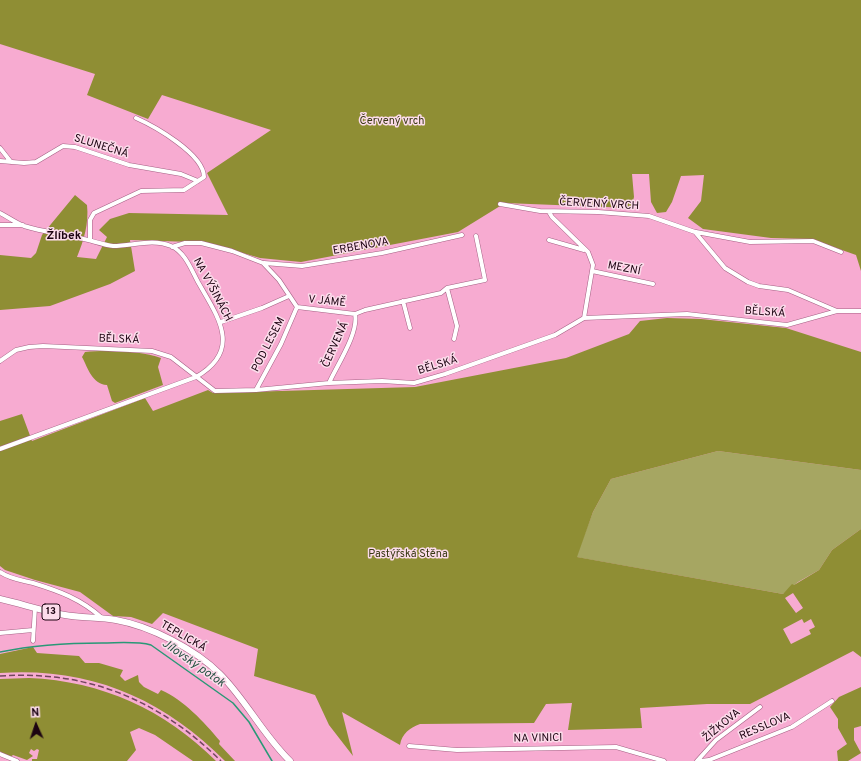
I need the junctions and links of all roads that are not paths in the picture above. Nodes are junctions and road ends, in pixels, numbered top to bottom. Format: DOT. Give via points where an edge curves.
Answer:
graph roads {
  1 [pos="136,118"];
  2 [pos="0,148"];
  3 [pos="0,161"];
  4 [pos="11,162"];
  5 [pos="198,181"];
  6 [pos="500,204"];
  7 [pos="549,212"];
  8 [pos="0,213"];
  9 [pos="0,225"];
  10 [pos="24,226"];
  11 [pos="695,232"];
  12 [pos="462,235"];
  13 [pos="476,236"];
  14 [pos="90,240"];
  15 [pos="549,240"];
  16 [pos="172,247"];
  17 [pos="586,250"];
  18 [pos="842,252"];
  19 [pos="263,263"];
  20 [pos="592,271"];
  21 [pos="653,284"];
  22 [pos="447,288"];
  23 [pos="289,296"];
  24 [pos="403,301"];
  25 [pos="297,308"];
  26 [pos="837,311"];
  27 [pos="861,311"];
  28 [pos="355,314"];
  29 [pos="584,318"];
  30 [pos="221,322"];
  31 [pos="410,328"];
  32 [pos="454,339"];
  33 [pos="0,361"];
  34 [pos="196,377"];
  35 [pos="329,383"];
  36 [pos="256,390"];
  37 [pos="0,449"];
  38 [pos="0,572"];
  39 [pos="0,599"];
  40 [pos="35,608"];
  41 [pos="103,618"];
  42 [pos="33,630"];
  43 [pos="0,633"];
  44 [pos="33,641"];
  45 [pos="832,701"];
  46 [pos="760,707"];
  47 [pos="409,746"];
  48 [pos="0,754"];
  49 [pos="17,761"];
  50 [pos="290,761"];
  51 [pos="664,761"];
  52 [pos="697,761"];
  53 [pos="701,761"];
  1 -- 5 [label="street" via="173,138 189,153 204,172 204,177"];
  2 -- 4 [label="street"];
  3 -- 4 [label="street, SLUNEČNÁ"];
  4 -- 5 [label="street, SLUNEČNÁ" via="36,162 63,146 75,147 129,165 181,174"];
  5 -- 14 [label="street" via="184,190 142,191 94,213 90,220"];
  6 -- 7 [label="street, ČERVENÝ VRCH"];
  7 -- 11 [label="street, ČERVENÝ VRCH" via="649,216"];
  7 -- 17 [label="street"];
  8 -- 10 [label="street, NA VÝŠINÁCH"];
  9 -- 10 [label="street"];
  10 -- 14 [label="street, NA VÝŠINÁCH"];
  11 -- 18 [label="street, ČERVENÝ VRCH" via="750,242 813,241"];
  11 -- 26 [label="street" via="725,268 748,282 788,290"];
  12 -- 19 [label="street, ERBENOVA" via="382,253 302,266"];
  13 -- 22 [label="street, V JÁMĚ" via="485,280"];
  14 -- 16 [label="street, NA VÝŠINÁCH" via="113,246 152,242"];
  15 -- 17 [label="street"];
  16 -- 19 [label="street" via="185,243 201,243"];
  16 -- 30 [label="street, NA VÝŠINÁCH" via="186,259"];
  17 -- 20 [label="street" via="591,258"];
  19 -- 23 [label="street" via="279,280"];
  20 -- 21 [label="street, MEZNÍ"];
  20 -- 29 [label="street"];
  22 -- 24 [label="street, V JÁMĚ" via="441,293"];
  22 -- 32 [label="street" via="457,326"];
  23 -- 25 [label="street, V JÁMĚ"];
  23 -- 30 [label="street"];
  24 -- 28 [label="street, V JÁMĚ"];
  24 -- 31 [label="street"];
  25 -- 28 [label="street, V JÁMĚ"];
  25 -- 36 [label="street, POD LESEM"];
  26 -- 27 [label="street"];
  26 -- 29 [label="street, BĚLSKÁ" via="787,325 687,314"];
  28 -- 35 [label="street, ČERVENÁ" via="356,322 348,345"];
  29 -- 35 [label="street, BĚLSKÁ" via="555,335 414,383"];
  30 -- 34 [label="street, NA VÝŠINÁCH" via="223,337 220,353 210,368"];
  33 -- 34 [label="street, BĚLSKÁ" via="16,350 29,347 134,349 171,357"];
  34 -- 36 [label="street, BĚLSKÁ" via="215,391"];
  34 -- 37 [label="street, NA VÝŠINÁCH"];
  35 -- 36 [label="street, BĚLSKÁ"];
  38 -- 41 [label="street" via="12,579 52,588 75,597"];
  39 -- 40 [label="main road, TEPLICKÁ / 13"];
  40 -- 41 [label="main road, TEPLICKÁ / 13" via="65,615"];
  40 -- 42 [label="street"];
  41 -- 50 [label="main road, TEPLICKÁ / 13" via="151,630 212,666 228,682"];
  42 -- 43 [label="street"];
  42 -- 44 [label="street"];
  45 -- 53 [label="street, RESSLOVA" via="792,727"];
  46 -- 52 [label="street, ŽIŽKOVA" via="716,740"];
  47 -- 51 [label="street, NA VINICI" via="457,750 616,747"];
  48 -- 49 [label="street"];
}
